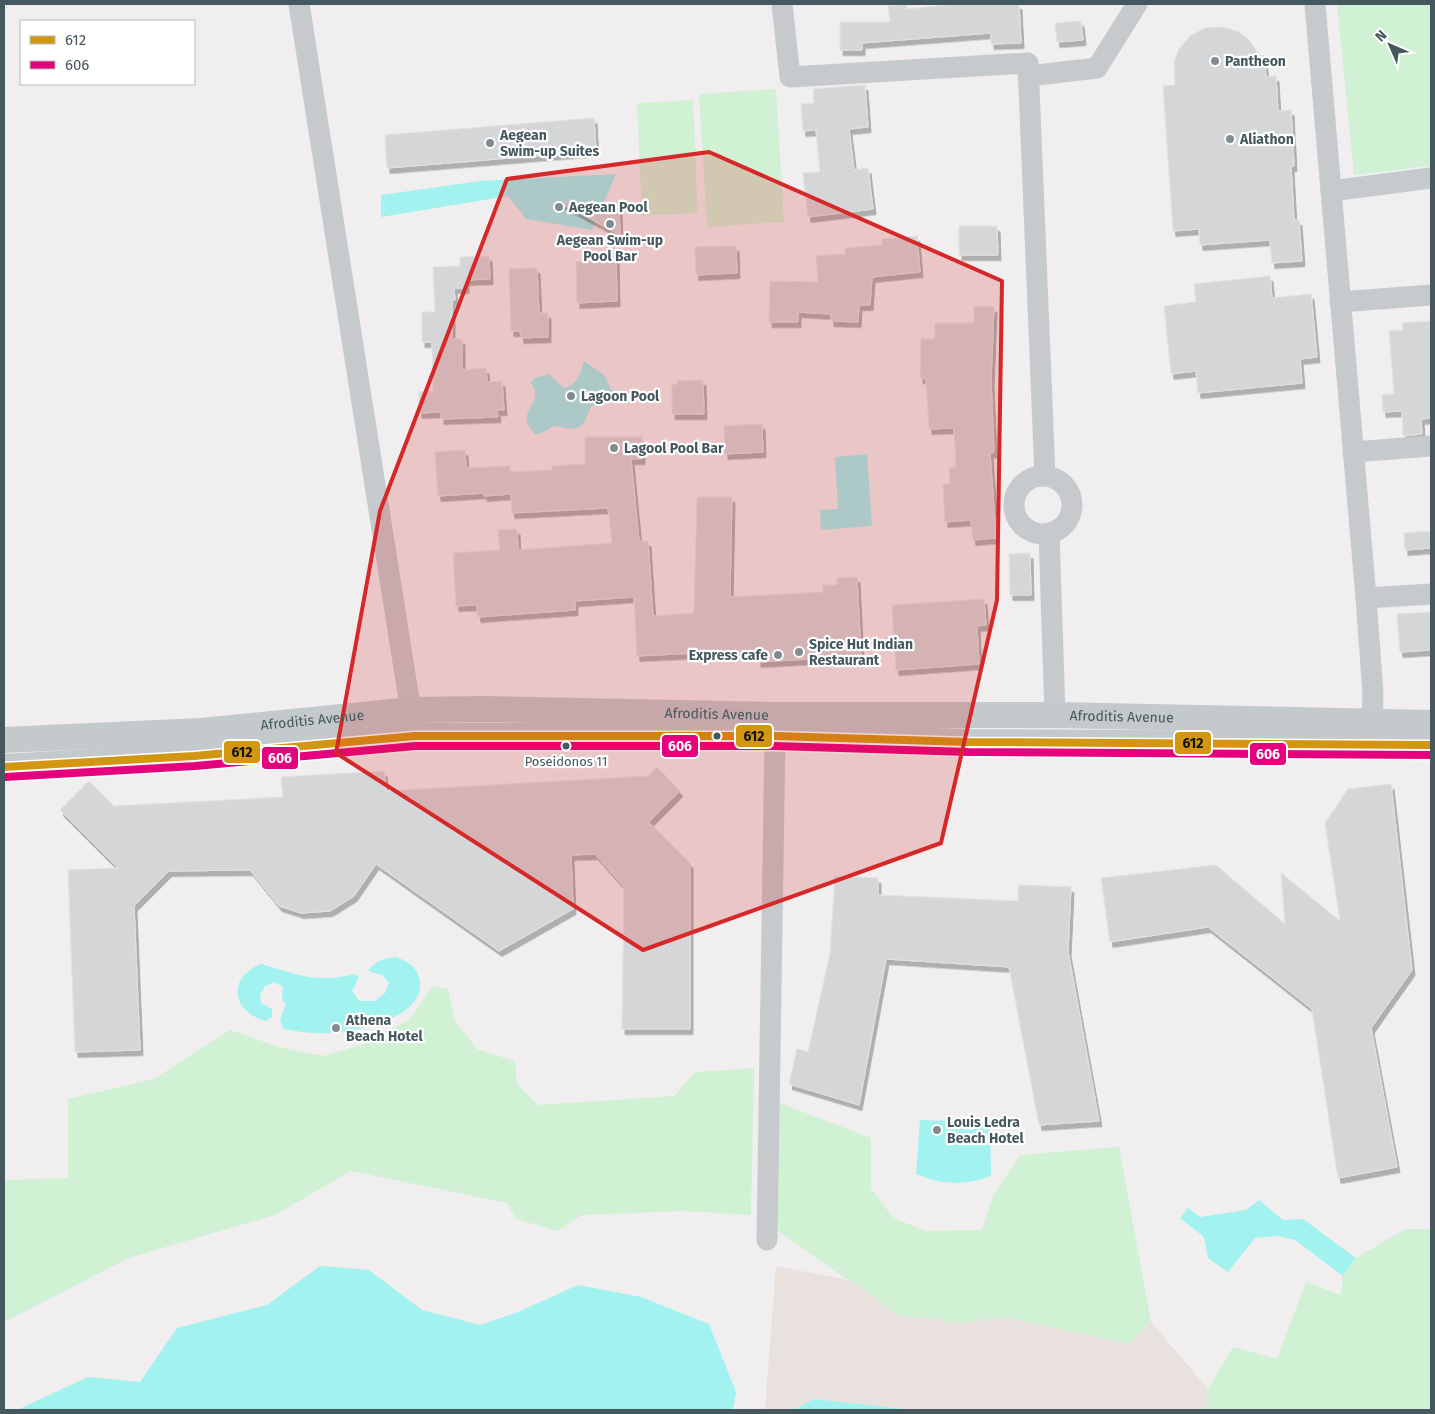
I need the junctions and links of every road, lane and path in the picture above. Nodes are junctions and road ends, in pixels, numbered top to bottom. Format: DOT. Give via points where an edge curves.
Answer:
graph roads {
  1 [pos="299,4"];
  2 [pos="782,4"];
  3 [pos="1137,4"];
  4 [pos="1315,4"];
  5 [pos="1028,69"];
  6 [pos="1431,178"];
  7 [pos="1331,191"];
  8 [pos="1431,295"];
  9 [pos="1340,302"];
  10 [pos="1431,446"];
  11 [pos="1353,452"];
  12 [pos="1045,476"];
  13 [pos="1049,533"];
  14 [pos="1431,594"];
  15 [pos="1366,598"];
  16 [pos="412,710"];
  17 [pos="1056,715"];
  18 [pos="1372,722"];
  19 [pos="1431,723"];
  20 [pos="415,736"];
  21 [pos="775,736"];
  22 [pos="4,740"];
  23 [pos="1431,745"];
  24 [pos="4,767"];
  25 [pos="767,1240"];
  1 -- 16 [label="street"];
  2 -- 5 [label="street" via="790,77"];
  3 -- 5 [label="street" via="1097,68"];
  4 -- 7 [label="street"];
  5 -- 12 [label="street"];
  6 -- 7 [label="street"];
  7 -- 9 [label="street"];
  8 -- 9 [label="street"];
  9 -- 11 [label="street"];
  10 -- 11 [label="street"];
  11 -- 15 [label="street"];
  12 -- 13 [label="street" via="1062,484 1071,498 1070,516 1066,523"];
  12 -- 13 [label="street" via="1023,484 1014,508 1026,529 1034,533"];
  13 -- 17 [label="street"];
  14 -- 15 [label="street"];
  15 -- 18 [label="street"];
  16 -- 17 [label="main road, Afroditis Avenue"];
  16 -- 20 [label="street"];
  16 -- 22 [label="main road, Afroditis Avenue" via="201,731"];
  17 -- 18 [label="main road, Afroditis Avenue"];
  18 -- 19 [label="main road, Afroditis Avenue"];
  20 -- 21 [label="main road, Afroditis Avenue"];
  20 -- 24 [label="main road, Afroditis Avenue" via="194,756"];
  21 -- 23 [label="main road, Afroditis Avenue" via="968,742"];
  21 -- 25 [label="street"];
}
